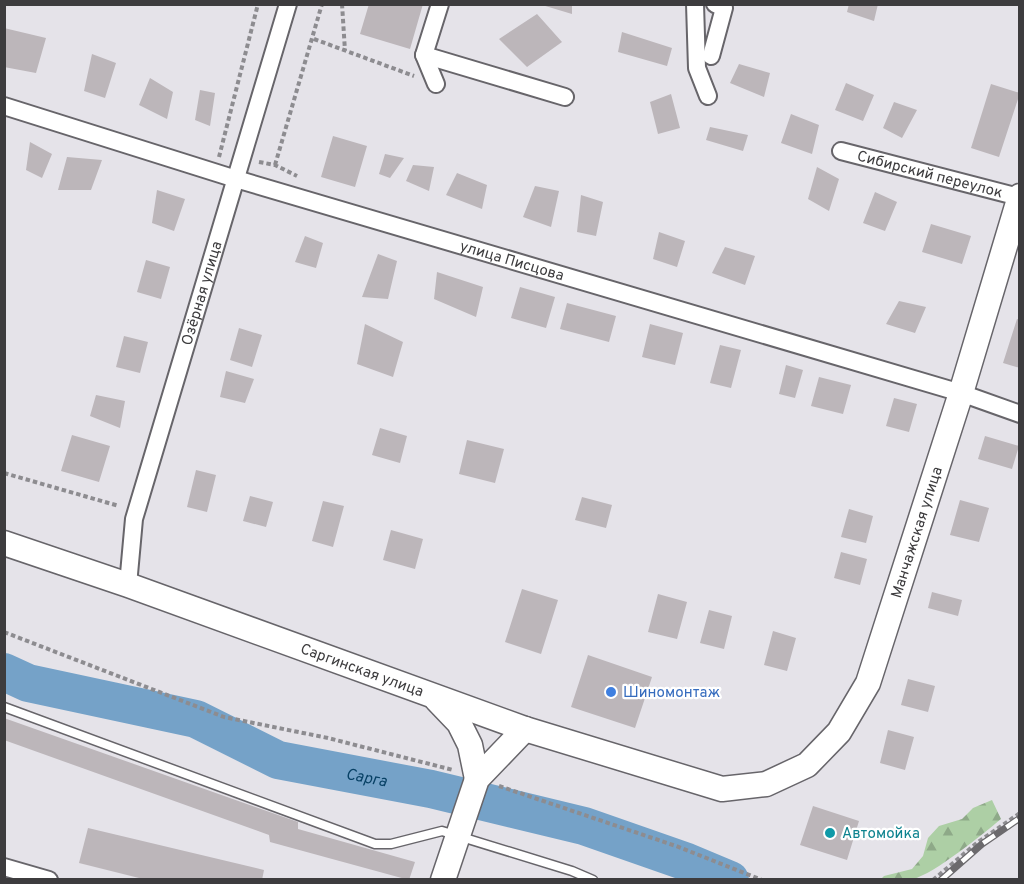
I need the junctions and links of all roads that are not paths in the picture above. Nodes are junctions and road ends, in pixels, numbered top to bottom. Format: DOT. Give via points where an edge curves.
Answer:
graph roads {
  1 [pos="288,4"];
  2 [pos="440,4"];
  3 [pos="695,4"];
  4 [pos="715,4"];
  5 [pos="424,55"];
  6 [pos="711,56"];
  7 [pos="436,84"];
  8 [pos="708,96"];
  9 [pos="565,97"];
  10 [pos="4,106"];
  11 [pos="842,151"];
  12 [pos="236,179"];
  13 [pos="1019,197"];
  14 [pos="961,393"];
  15 [pos="1020,414"];
  16 [pos="4,543"];
  17 [pos="128,585"];
  18 [pos="435,697"];
  19 [pos="4,707"];
  20 [pos="525,729"];
  21 [pos="477,779"];
  22 [pos="722,789"];
  23 [pos="461,827"];
  24 [pos="4,867"];
  25 [pos="49,879"];
  26 [pos="443,879"];
  27 [pos="592,879"];
  1 -- 12 [label="street, Озёрная улица"];
  2 -- 5 [label="street"];
  3 -- 8 [label="street" via="698,68"];
  4 -- 6 [label="street" via="724,8"];
  5 -- 7 [label="street"];
  5 -- 9 [label="street"];
  10 -- 12 [label="street, улица Писцова"];
  11 -- 13 [label="street, Сибирский переулок"];
  12 -- 14 [label="street, улица Писцова"];
  12 -- 17 [label="street, Озёрная улица" via="134,519"];
  13 -- 14 [label="street, Манчажская улица"];
  14 -- 15 [label="street, улица Писцова"];
  14 -- 22 [label="street, Манчажская улица" via="868,683 839,732 807,765 766,784"];
  16 -- 17 [label="street, Саргинская улица"];
  17 -- 18 [label="street, Саргинская улица"];
  18 -- 20 [label="street, Саргинская улица"];
  18 -- 21 [label="street" via="459,723 470,746"];
  19 -- 23 [label="lane" via="375,844 391,844"];
  20 -- 21 [label="street"];
  20 -- 22 [label="street, Саргинская улица"];
  21 -- 23 [label="street"];
  23 -- 26 [label="street"];
  23 -- 27 [label="lane"];
  24 -- 25 [label="street"];
}
